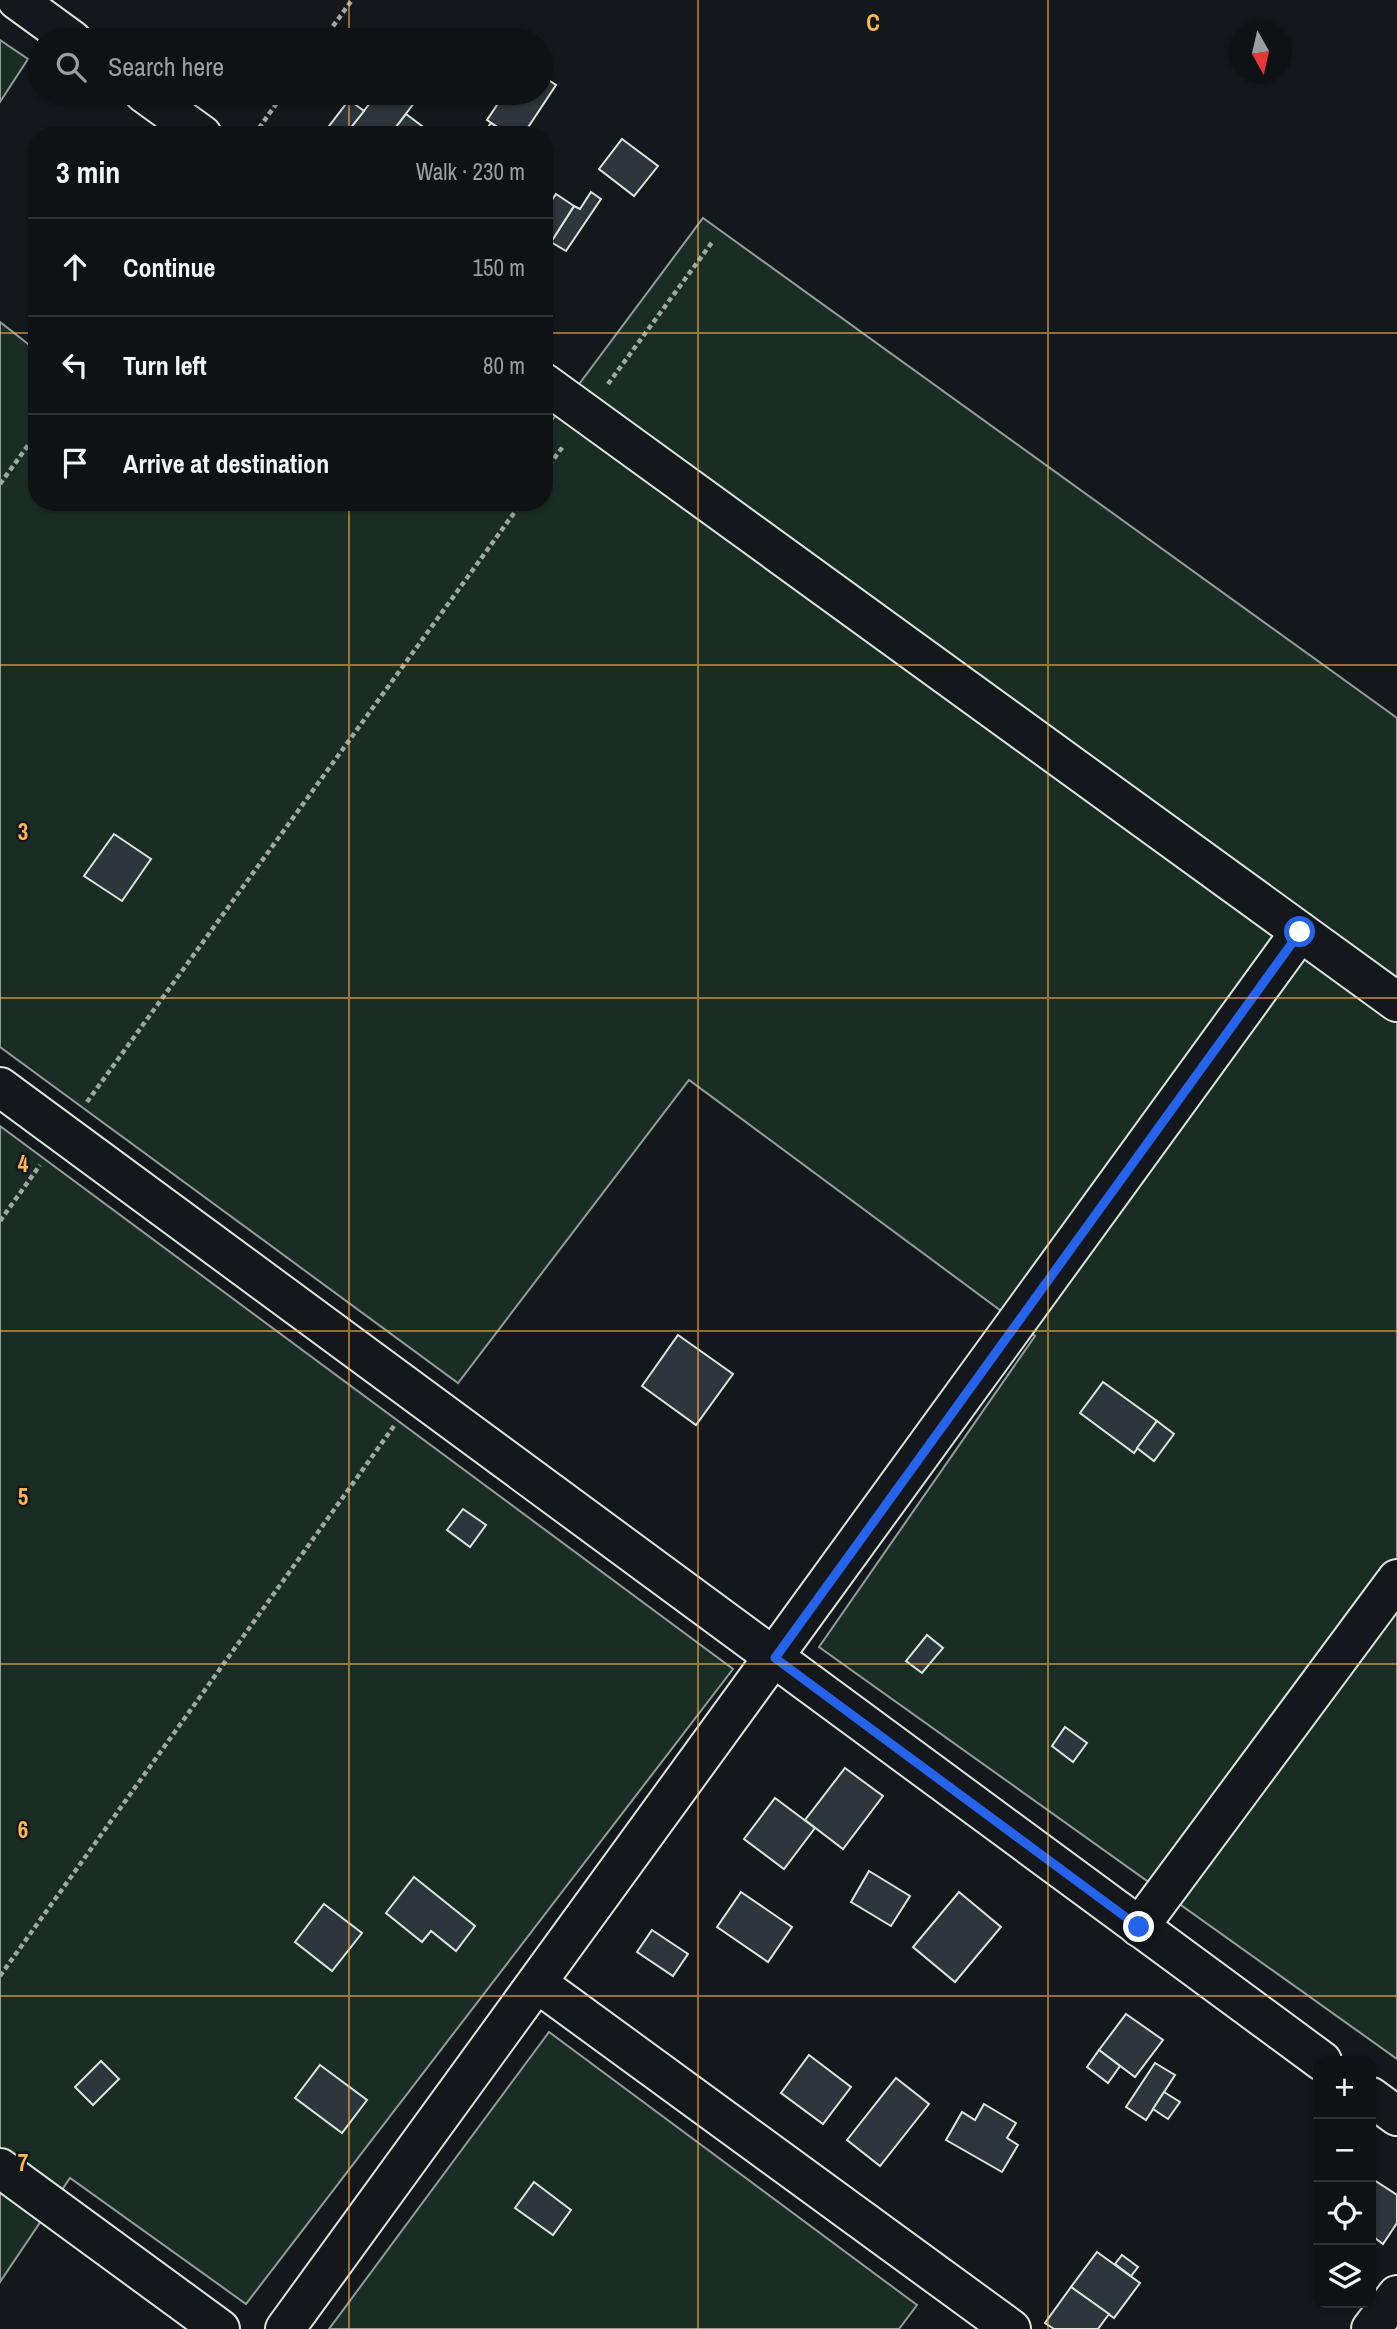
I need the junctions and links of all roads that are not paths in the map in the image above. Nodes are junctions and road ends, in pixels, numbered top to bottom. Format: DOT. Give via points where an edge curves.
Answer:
graph roads {
  1 [pos="17,0"];
  2 [pos="56,28"];
  3 [pos="161,105"];
  4 [pos="190,126"];
  5 [pos="553,389"];
  6 [pos="1300,932"];
  7 [pos="1397,1002"];
  8 [pos="0,1087"];
  9 [pos="1397,1578"];
  10 [pos="775,1658"];
  11 [pos="1139,1927"];
  12 [pos="537,1983"];
  13 [pos="1315,2056"];
  14 [pos="1376,2101"];
  15 [pos="1397,2116"];
  16 [pos="0,2168"];
  17 [pos="1397,2295"];
  18 [pos="220,2329"];
  19 [pos="285,2329"];
  20 [pos="1011,2329"];
  21 [pos="1371,2329"];
  1 -- 2 [label="street"];
  3 -- 4 [label="street"];
  5 -- 6 [label="street"];
  6 -- 7 [label="street"];
  6 -- 10 [label="street"];
  8 -- 10 [label="street"];
  9 -- 11 [label="street"];
  10 -- 11 [label="street"];
  10 -- 12 [label="street"];
  11 -- 13 [label="street"];
  12 -- 19 [label="street"];
  12 -- 20 [label="street"];
  14 -- 15 [label="street"];
  16 -- 18 [label="street"];
  17 -- 21 [label="street"];
}
